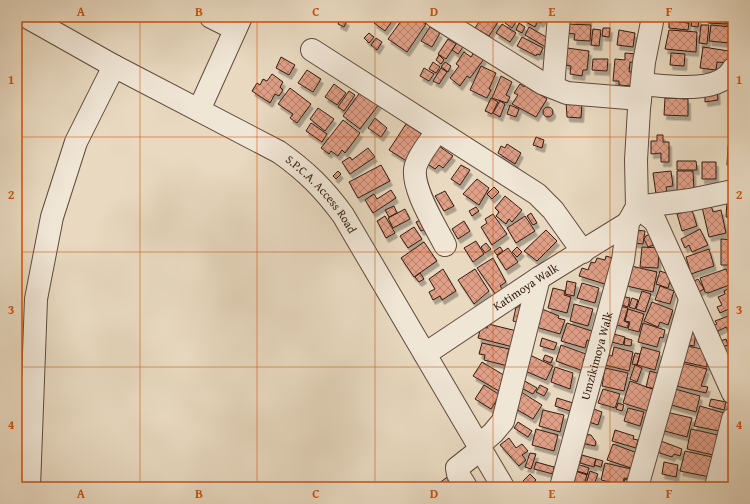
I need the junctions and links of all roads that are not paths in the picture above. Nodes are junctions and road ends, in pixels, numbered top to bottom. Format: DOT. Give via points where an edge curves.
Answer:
graph roads {
  1 [pos="27,17"];
  2 [pos="210,17"];
  3 [pos="436,17"];
  4 [pos="559,17"];
  5 [pos="653,17"];
  6 [pos="238,23"];
  7 [pos="312,50"];
  8 [pos="114,66"];
  9 [pos="733,69"];
  10 [pos="553,87"];
  11 [pos="641,91"];
  12 [pos="199,110"];
  13 [pos="437,130"];
  14 [pos="733,191"];
  15 [pos="632,215"];
  16 [pos="445,245"];
  17 [pos="583,252"];
  18 [pos="539,278"];
  19 [pos="690,300"];
  20 [pos="425,354"];
  21 [pos="733,393"];
  22 [pos="733,419"];
  23 [pos="480,447"];
  24 [pos="28,487"];
  25 [pos="466,487"];
  26 [pos="503,487"];
  27 [pos="561,487"];
  28 [pos="637,487"];
  29 [pos="716,487"];
  1 -- 8 [label="street, S.P.C.A. Access Road"];
  2 -- 6 [label="street"];
  3 -- 10 [label="street" via="542,83"];
  4 -- 10 [label="street"];
  5 -- 11 [label="street, Umzikimoya Walk"];
  6 -- 12 [label="street"];
  7 -- 13 [label="street"];
  8 -- 12 [label="street, S.P.C.A. Access Road"];
  8 -- 24 [label="street" via="76,142 52,217 36,299"];
  9 -- 11 [label="street" via="730,75 717,83 702,87"];
  10 -- 11 [label="street" via="567,93"];
  11 -- 15 [label="street, Umzikimoya Walk"];
  12 -- 20 [label="street, S.P.C.A. Access Road" via="279,152 302,168 325,190 343,215"];
  13 -- 16 [label="street" via="416,165 415,175 422,198"];
  13 -- 17 [label="street" via="537,194 553,210"];
  14 -- 15 [label="street"];
  15 -- 17 [label="street, Katimoya Walk"];
  15 -- 19 [label="street" via="655,221"];
  15 -- 27 [label="street, Umzikimoya Walk" via="623,260"];
  17 -- 18 [label="street, Katimoya Walk"];
  18 -- 20 [label="street, Katimoya Walk"];
  18 -- 23 [label="street" via="503,421"];
  19 -- 21 [label="street"];
  19 -- 28 [label="street"];
  20 -- 23 [label="street, S.P.C.A. Access Road"];
  22 -- 29 [label="street"];
  23 -- 25 [label="street" via="457,468"];
  23 -- 26 [label="street, S.P.C.A. Access Road"];
}
